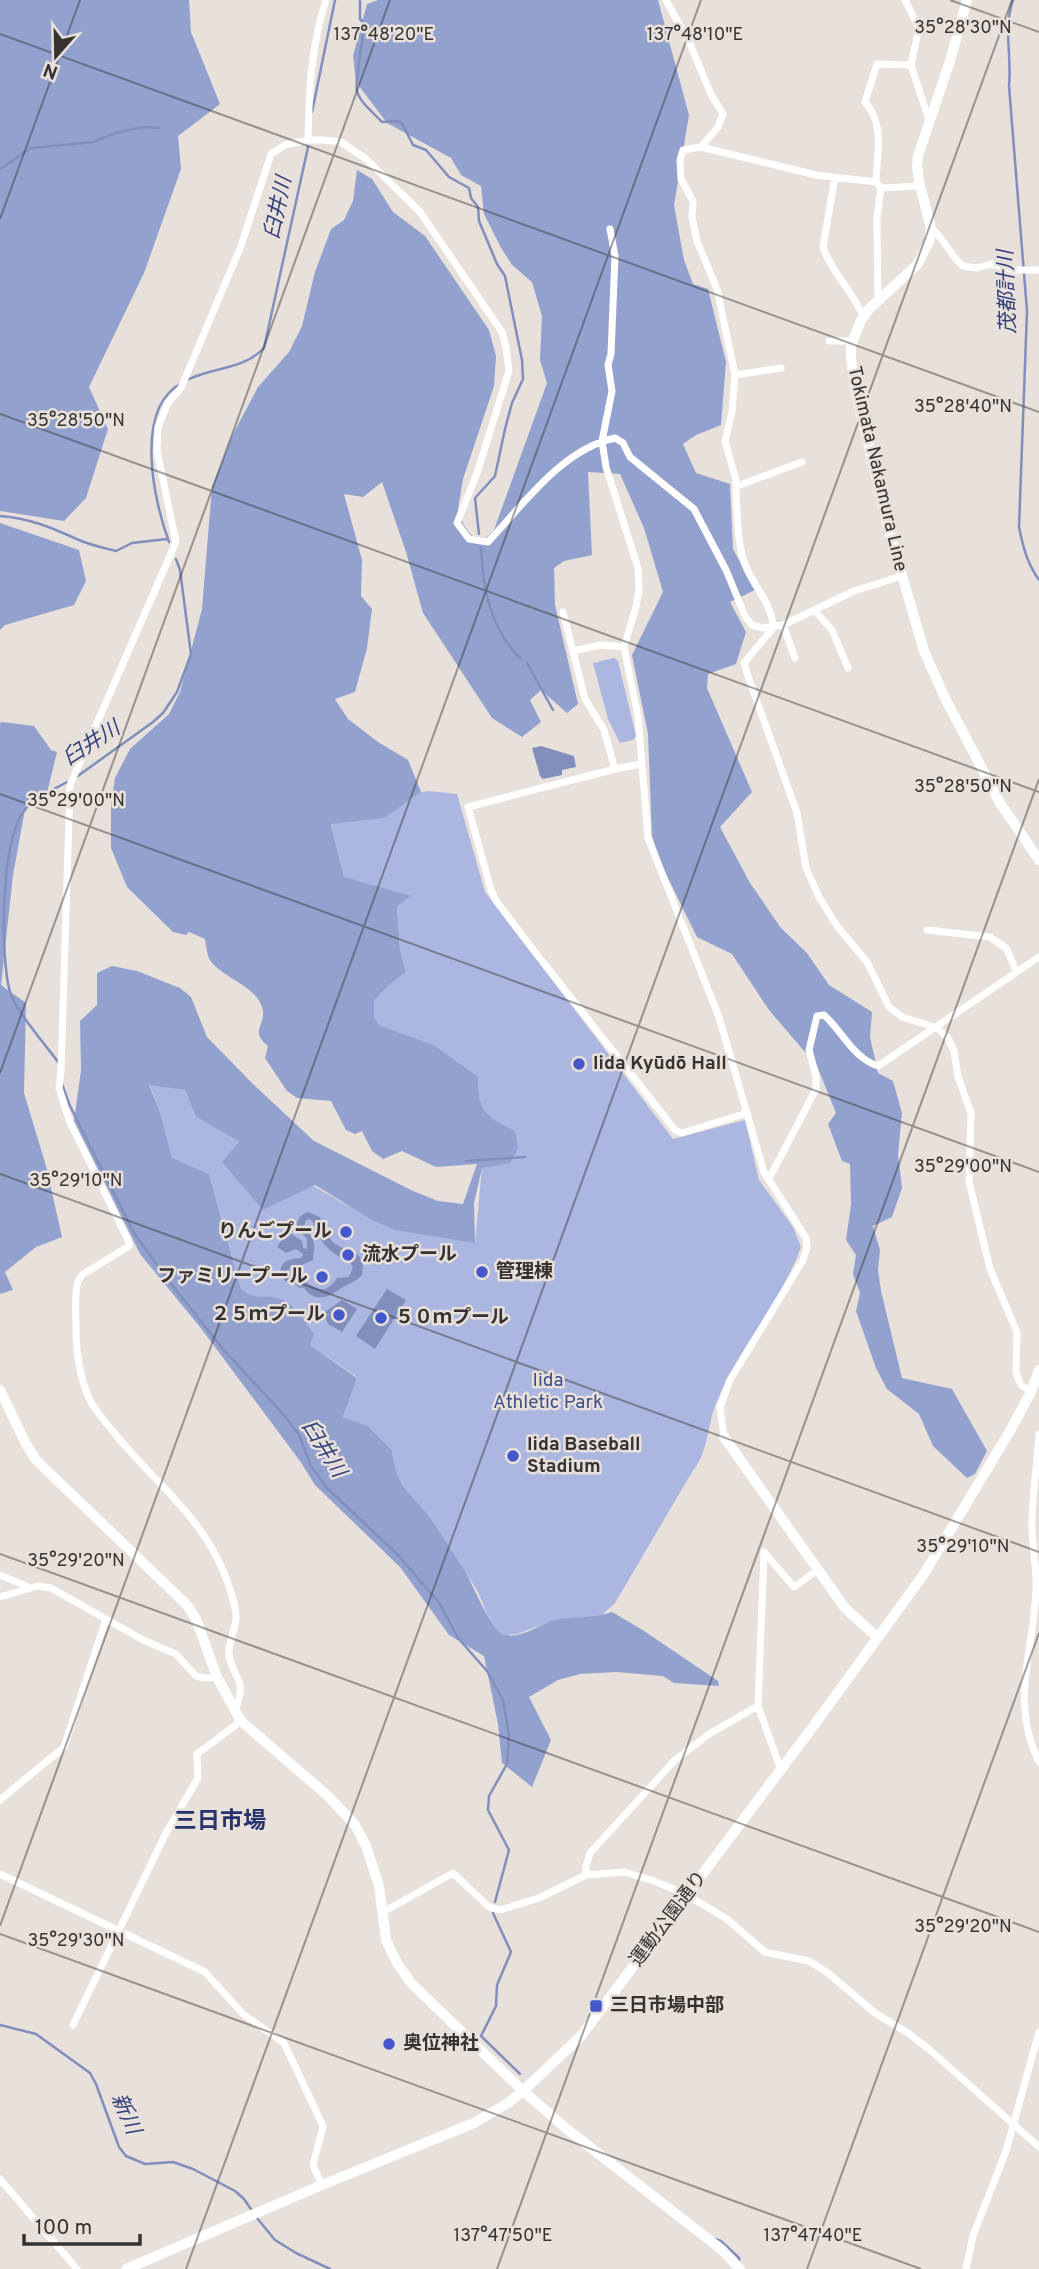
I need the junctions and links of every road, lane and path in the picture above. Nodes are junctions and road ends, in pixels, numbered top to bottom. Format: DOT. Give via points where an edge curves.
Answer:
graph roads {
  1 [pos="326,0"];
  2 [pos="666,0"];
  3 [pos="905,0"];
  4 [pos="967,0"];
  5 [pos="911,65"];
  6 [pos="929,121"];
  7 [pos="308,140"];
  8 [pos="701,147"];
  9 [pos="835,177"];
  10 [pos="878,185"];
  11 [pos="920,186"];
  12 [pos="932,228"];
  13 [pos="610,229"];
  14 [pos="1035,270"];
  15 [pos="878,301"];
  16 [pos="863,316"];
  17 [pos="829,341"];
  18 [pos="852,341"];
  19 [pos="781,368"];
  20 [pos="735,375"];
  21 [pos="602,441"];
  22 [pos="802,463"];
  23 [pos="737,486"];
  24 [pos="902,576"];
  25 [pos="815,611"];
  26 [pos="563,612"];
  27 [pos="778,626"];
  28 [pos="624,647"];
  29 [pos="573,651"];
  30 [pos="794,658"];
  31 [pos="848,668"];
  32 [pos="641,765"];
  33 [pos="615,769"];
  34 [pos="1039,860"];
  35 [pos="927,930"];
  36 [pos="1039,957"];
  37 [pos="1017,972"];
  38 [pos="937,1028"];
  39 [pos="747,1113"];
  40 [pos="767,1178"];
  41 [pos="1038,1375"];
  42 [pos="0,1390"];
  43 [pos="1031,1392"];
  44 [pos="1039,1434"];
  45 [pos="724,1437"];
  46 [pos="819,1569"];
  47 [pos="0,1575"];
  48 [pos="28,1588"];
  49 [pos="1038,1589"];
  50 [pos="0,1597"];
  51 [pos="106,1619"];
  52 [pos="877,1637"];
  53 [pos="217,1677"];
  54 [pos="758,1706"];
  55 [pos="235,1710"];
  56 [pos="241,1721"];
  57 [pos="1039,1762"];
  58 [pos="781,1770"];
  59 [pos="0,1800"];
  60 [pos="0,1874"];
  61 [pos="586,1875"];
  62 [pos="687,1895"];
  63 [pos="383,1912"];
  64 [pos="119,1930"];
  65 [pos="73,2025"];
  66 [pos="1039,2032"];
  67 [pos="1039,2056"];
  68 [pos="1030,2062"];
  69 [pos="523,2091"];
  70 [pos="1014,2123"];
  71 [pos="1039,2147"];
  72 [pos="0,2179"];
  73 [pos="321,2185"];
  74 [pos="78,2269"];
  75 [pos="126,2269"];
  76 [pos="740,2269"];
  77 [pos="966,2269"];
  1 -- 7 [label="street" via="310,79"];
  2 -- 8 [label="street" via="723,114"];
  3 -- 5 [label="street" via="919,28"];
  4 -- 6 [label="street"];
  5 -- 6 [label="street"];
  5 -- 10 [label="street" via="877,64 864,102 879,126"];
  6 -- 11 [label="street" via="918,156"];
  7 -- 21 [label="street" via="341,142 366,159 420,212 502,332 509,371 457,523 469,539 488,542 526,498 580,451"];
  7 -- 55 [label="street" via="285,145 266,162 241,246 181,388 168,403 158,427 157,451 176,542 70,785 59,1088 69,1120 129,1241 129,1246 78,1281 76,1340 82,1374 96,1409 189,1515 219,1561 235,1608 229,1655 241,1682"];
  8 -- 9 [label="street"];
  8 -- 20 [label="street" via="683,150 681,179 693,201 697,241 717,289"];
  9 -- 10 [label="street"];
  9 -- 16 [label="street" via="822,247"];
  10 -- 11 [label="street"];
  10 -- 15 [label="street"];
  11 -- 12 [label="street"];
  12 -- 14 [label="street" via="963,266 991,264"];
  12 -- 15 [label="street, Tokimata Nakamura Line" via="917,265"];
  13 -- 21 [label="street" via="615,256 608,365 612,391"];
  15 -- 16 [label="street, Tokimata Nakamura Line"];
  16 -- 18 [label="street, Tokimata Nakamura Line"];
  17 -- 18 [label="street"];
  18 -- 24 [label="street, Tokimata Nakamura Line" via="855,388"];
  19 -- 20 [label="street"];
  20 -- 23 [label="street" via="725,441"];
  21 -- 27 [label="street" via="615,438 623,443 630,457 694,509 746,618 763,628"];
  21 -- 28 [label="street" via="638,568 636,607"];
  22 -- 23 [label="street"];
  23 -- 27 [label="street" via="743,558"];
  24 -- 25 [label="street" via="854,591"];
  24 -- 34 [label="street, Tokimata Nakamura Line" via="924,651 945,698 1000,803"];
  25 -- 27 [label="street"];
  25 -- 31 [label="street" via="832,630"];
  26 -- 29 [label="street"];
  27 -- 30 [label="street"];
  27 -- 38 [label="street" via="744,663 797,813 806,868 837,926 876,976 889,1007 902,1017"];
  28 -- 29 [label="street" via="601,645"];
  28 -- 32 [label="street" via="638,716"];
  29 -- 33 [label="street" via="585,699 604,730"];
  32 -- 33 [label="street"];
  32 -- 39 [label="street" via="648,838 719,1017"];
  33 -- 39 [label="street" via="468,807 491,890 675,1130 682,1133"];
  35 -- 37 [label="street" via="990,937 1006,948"];
  36 -- 37 [label="street"];
  37 -- 38 [label="street"];
  38 -- 40 [label="street" via="878,1066 867,1063 835,1024 824,1015 817,1016 809,1050 816,1089"];
  38 -- 43 [label="street" via="954,1051 971,1113 969,1181 990,1269 1017,1332 1016,1373 1021,1385"];
  39 -- 40 [label="street"];
  40 -- 45 [label="street" via="806,1238 806,1254 730,1380 720,1407"];
  41 -- 43 [label="street, 運動公園通り"];
  42 -- 53 [label="street" via="36,1460 187,1605"];
  43 -- 52 [label="street, 運動公園通り" via="943,1545"];
  44 -- 49 [label="street" via="1032,1518"];
  45 -- 46 [label="street"];
  46 -- 52 [label="street" via="845,1608"];
  46 -- 54 [label="street" via="794,1587 764,1552"];
  47 -- 48 [label="street"];
  48 -- 50 [label="street"];
  48 -- 51 [label="street" via="51,1588"];
  49 -- 57 [label="street" via="1024,1721"];
  51 -- 53 [label="street" via="176,1654 196,1676"];
  51 -- 59 [label="street" via="64,1747"];
  52 -- 58 [label="street, 運動公園通り"];
  53 -- 55 [label="street"];
  54 -- 58 [label="street"];
  54 -- 61 [label="street" via="674,1761 590,1853"];
  55 -- 56 [label="street"];
  56 -- 63 [label="street" via="355,1825 376,1874"];
  56 -- 64 [label="street" via="197,1754 198,1778"];
  58 -- 62 [label="street, 運動公園通り"];
  60 -- 64 [label="street"];
  61 -- 62 [label="street" via="624,1872"];
  61 -- 63 [label="street" via="539,1898 500,1910 489,1907 453,1873"];
  62 -- 69 [label="street, 運動公園通り" via="581,2036"];
  62 -- 70 [label="street" via="727,1919 765,1952 809,1961 828,1973 874,2013 908,2032"];
  63 -- 69 [label="street" via="387,1940 411,1983"];
  64 -- 65 [label="street"];
  64 -- 73 [label="street" via="205,1972 243,2014 289,2049 323,2126 313,2165"];
  66 -- 68 [label="street"];
  67 -- 68 [label="street"];
  68 -- 70 [label="street"];
  69 -- 73 [label="street, 運動公園通り" via="474,2123"];
  69 -- 76 [label="street"];
  70 -- 71 [label="street"];
  70 -- 77 [label="street" via="978,2218"];
  72 -- 74 [label="street"];
  73 -- 75 [label="street, 運動公園通り"];
}
